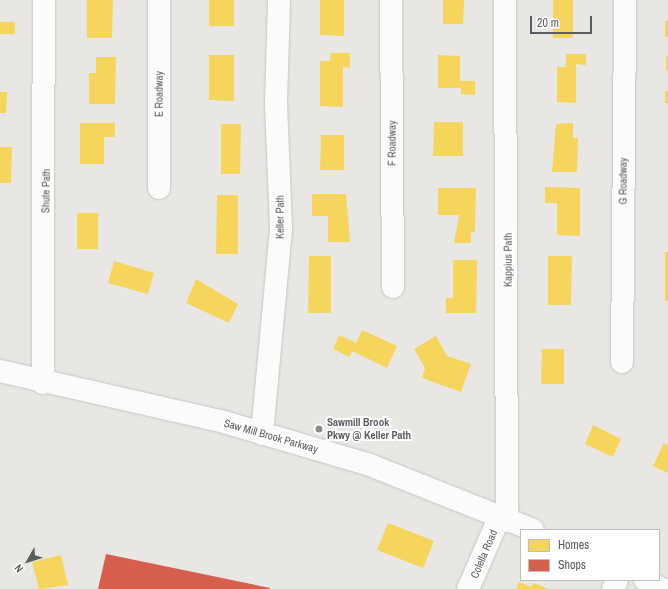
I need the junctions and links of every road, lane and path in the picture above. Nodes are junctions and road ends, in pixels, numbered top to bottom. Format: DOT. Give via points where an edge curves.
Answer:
graph roads {
  1 [pos="44,0"];
  2 [pos="159,0"];
  3 [pos="279,0"];
  4 [pos="391,0"];
  5 [pos="505,0"];
  6 [pos="625,0"];
  7 [pos="159,188"];
  8 [pos="393,287"];
  9 [pos="622,362"];
  10 [pos="0,371"];
  11 [pos="44,383"];
  12 [pos="262,434"];
  13 [pos="503,519"];
  14 [pos="530,529"];
  15 [pos="647,581"];
  16 [pos="468,589"];
  17 [pos="662,589"];
  1 -- 11 [label="street, Shute Path"];
  2 -- 7 [label="street, E Roadway"];
  3 -- 12 [label="street, Keller Path" via="276,102 282,228"];
  4 -- 8 [label="street, F Roadway"];
  5 -- 13 [label="street, Kappius Path"];
  6 -- 9 [label="street, G Roadway"];
  10 -- 11 [label="street, Saw Mill Brook Parkway"];
  11 -- 12 [label="street, Saw Mill Brook Parkway"];
  12 -- 13 [label="street, Saw Mill Brook Parkway" via="370,465"];
  13 -- 14 [label="street, Saw Mill Brook Parkway"];
  13 -- 16 [label="street, Colella Road"];
  15 -- 17 [label="street"];
}
